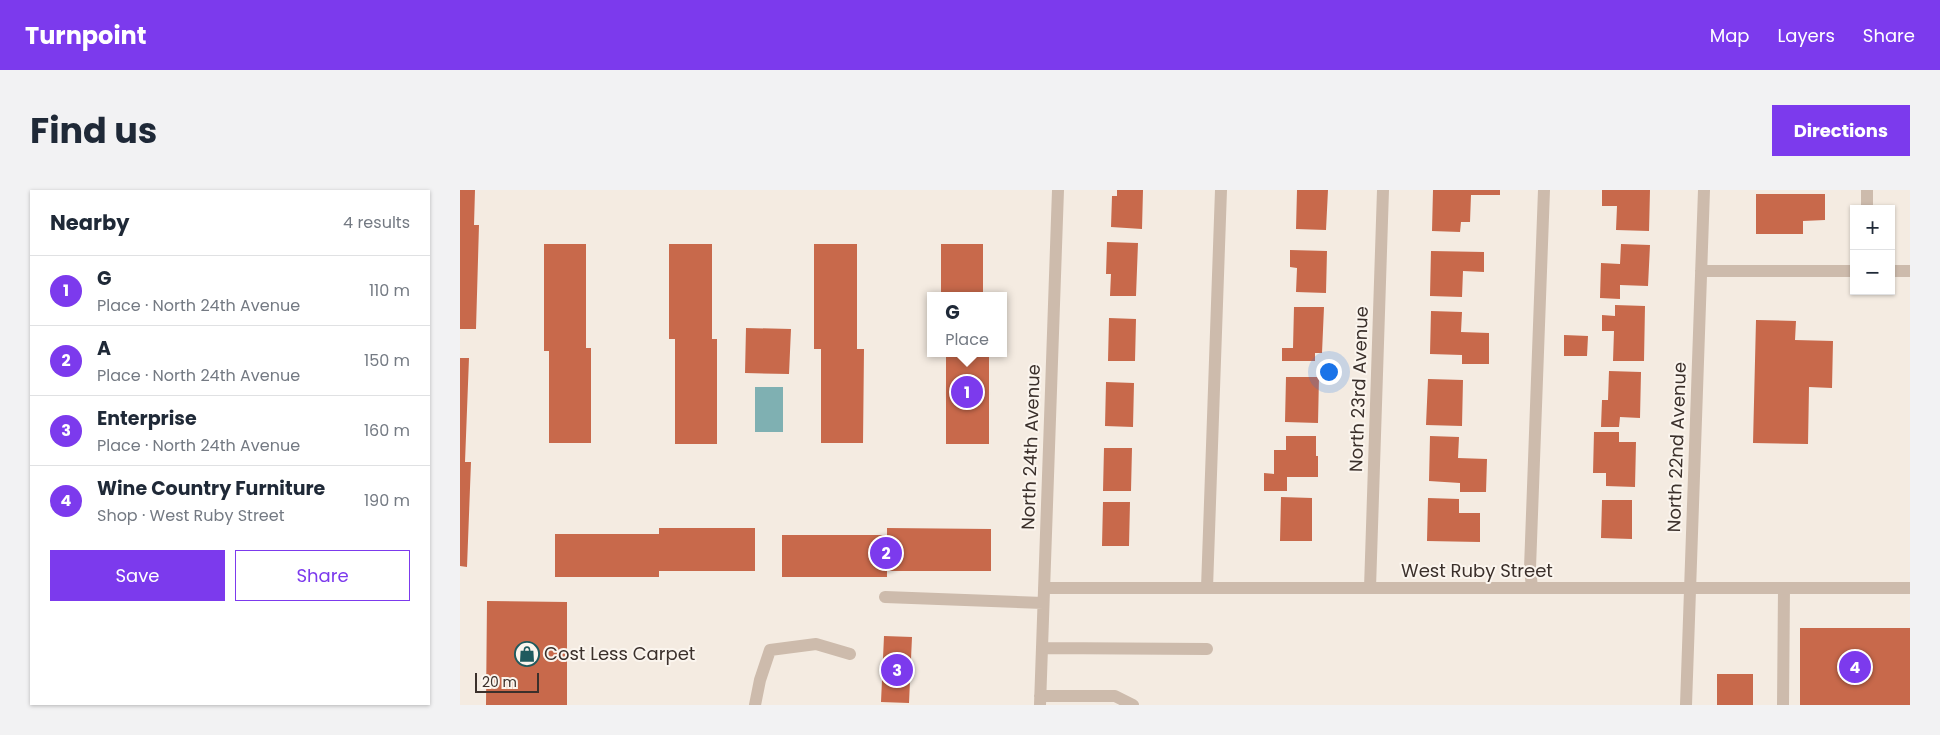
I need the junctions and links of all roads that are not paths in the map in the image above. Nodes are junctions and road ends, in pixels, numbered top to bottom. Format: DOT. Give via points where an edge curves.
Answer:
graph roads {
  1 [pos="1058,190"];
  2 [pos="1221,190"];
  3 [pos="1383,190"];
  4 [pos="1544,190"];
  5 [pos="1704,190"];
  6 [pos="1867,190"];
  7 [pos="1866,205"];
  8 [pos="1700,271"];
  9 [pos="1850,271"];
  10 [pos="1895,271"];
  11 [pos="1910,271"];
  12 [pos="1044,588"];
  13 [pos="1207,588"];
  14 [pos="1370,588"];
  15 [pos="1532,588"];
  16 [pos="1690,588"];
  17 [pos="1784,588"];
  18 [pos="1910,588"];
  19 [pos="885,597"];
  20 [pos="1043,603"];
  21 [pos="1042,648"];
  22 [pos="1207,648"];
  23 [pos="850,654"];
  24 [pos="1040,700"];
  25 [pos="755,705"];
  26 [pos="1133,705"];
  27 [pos="1686,705"];
  28 [pos="1784,705"];
  1 -- 12 [label="street, North 24th Avenue"];
  2 -- 13 [label="street"];
  3 -- 14 [label="street, North 23rd Avenue"];
  4 -- 15 [label="street" via="1530,568"];
  5 -- 8 [label="street, North 22nd Avenue"];
  6 -- 7 [label="street"];
  8 -- 9 [label="street"];
  8 -- 16 [label="street, North 22nd Avenue"];
  10 -- 11 [label="street"];
  12 -- 13 [label="street, West Ruby Street"];
  12 -- 20 [label="street, North 24th Avenue"];
  13 -- 14 [label="street, West Ruby Street"];
  14 -- 15 [label="street, West Ruby Street"];
  15 -- 16 [label="street, West Ruby Street"];
  16 -- 17 [label="street, West Ruby Street"];
  16 -- 27 [label="street, North 22nd Avenue"];
  17 -- 18 [label="street, West Ruby Street"];
  17 -- 28 [label="street"];
  19 -- 20 [label="street"];
  20 -- 21 [label="street, North 24th Avenue"];
  21 -- 22 [label="street"];
  21 -- 24 [label="street, North 24th Avenue"];
  23 -- 25 [label="street" via="816,644 770,650"];
  24 -- 26 [label="street" via="1115,696"];
}
